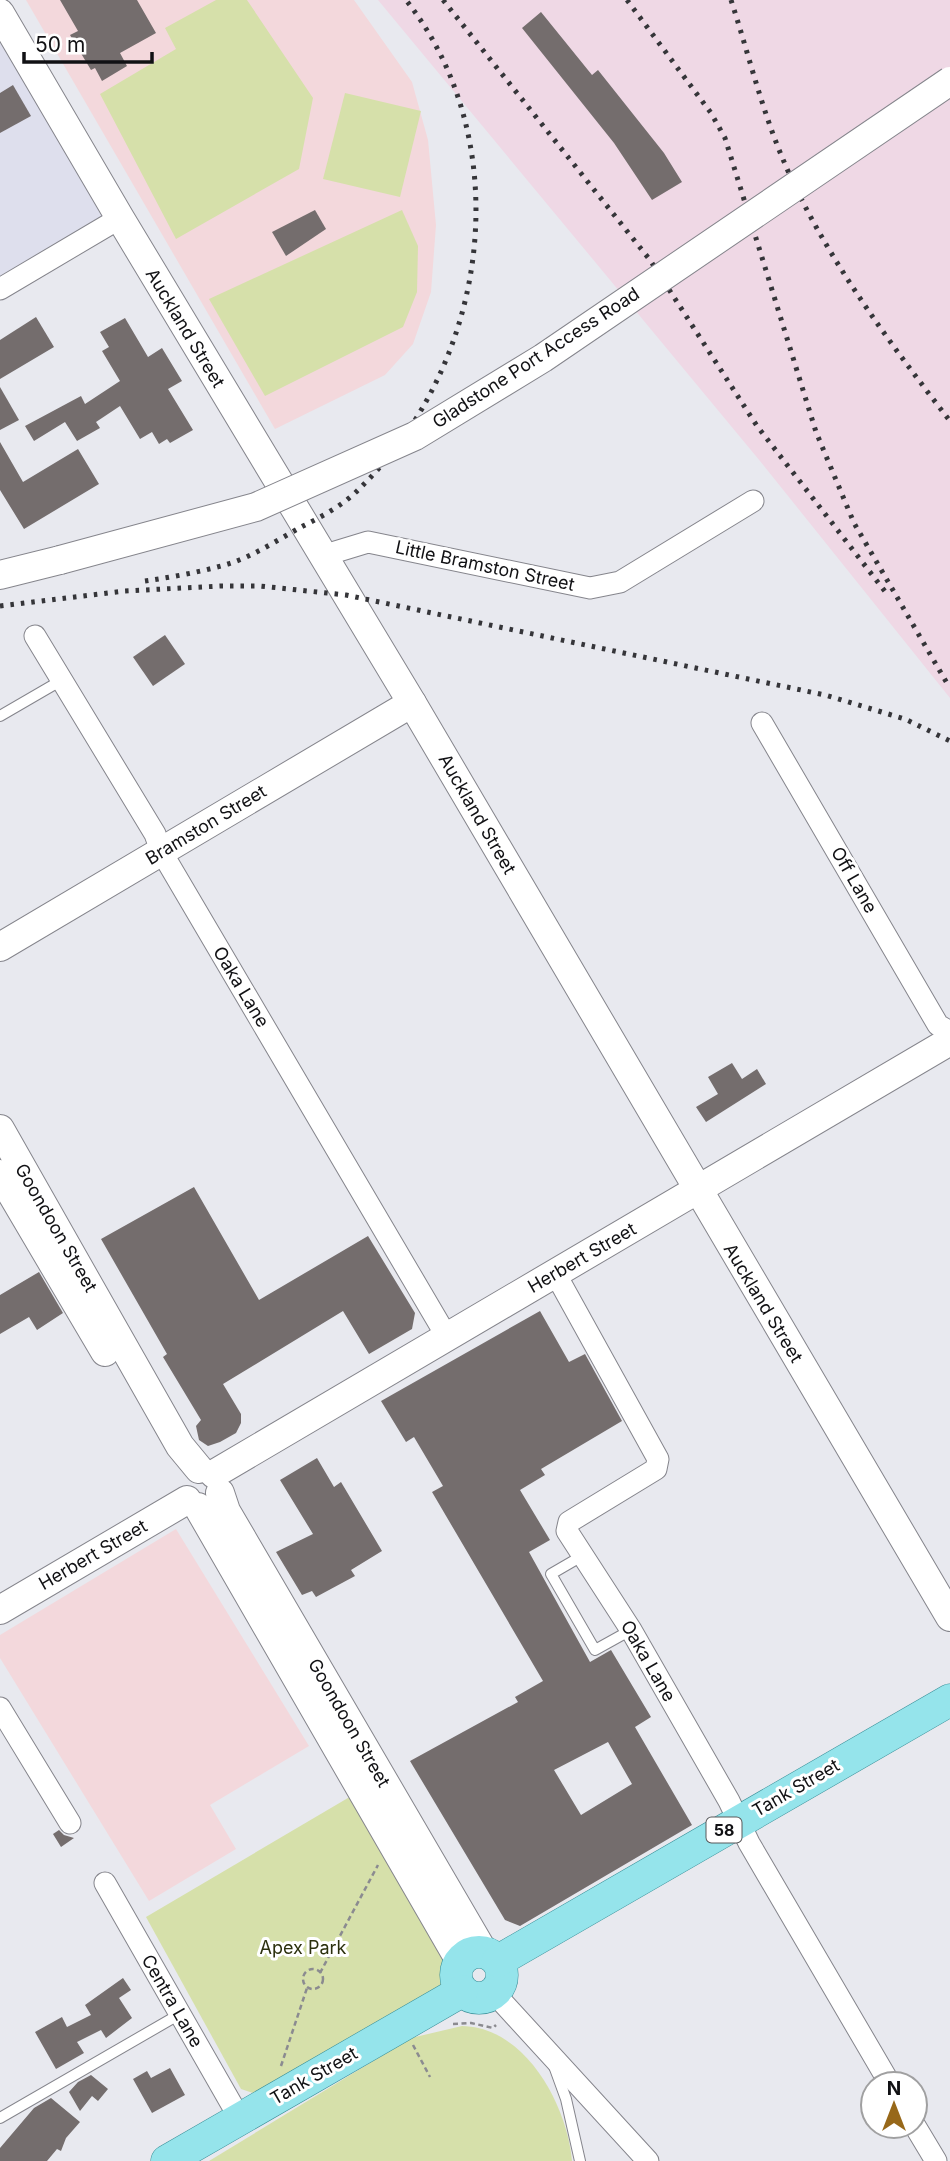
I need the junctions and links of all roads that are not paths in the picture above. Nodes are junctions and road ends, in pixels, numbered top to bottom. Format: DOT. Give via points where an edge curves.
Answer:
graph roads {
  1 [pos="0,13"];
  2 [pos="950,81"];
  3 [pos="120,218"];
  4 [pos="0,289"];
  5 [pos="753,502"];
  6 [pos="322,556"];
  7 [pos="0,575"];
  8 [pos="35,636"];
  9 [pos="62,680"];
  10 [pos="412,703"];
  11 [pos="0,716"];
  12 [pos="762,723"];
  13 [pos="161,851"];
  14 [pos="0,947"];
  15 [pos="950,1032"];
  16 [pos="950,1041"];
  17 [pos="0,1129"];
  18 [pos="0,1174"];
  19 [pos="697,1192"];
  20 [pos="555,1273"];
  21 [pos="447,1337"];
  22 [pos="201,1487"];
  23 [pos="582,1556"];
  24 [pos="0,1610"];
  25 [pos="950,1617"];
  26 [pos="634,1636"];
  27 [pos="950,1700"];
  28 [pos="0,1708"];
  29 [pos="738,1821"];
  30 [pos="70,1823"];
  31 [pos="105,1883"];
  32 [pos="476,1966"];
  33 [pos="494,1993"];
  34 [pos="180,2014"];
  35 [pos="547,2048"];
  36 [pos="882,2070"];
  37 [pos="0,2118"];
  38 [pos="240,2119"];
  39 [pos="923,2140"];
  40 [pos="167,2161"];
  41 [pos="580,2161"];
  42 [pos="648,2161"];
  43 [pos="936,2161"];
  1 -- 3 [label="street, Auckland Street"];
  2 -- 7 [label="street, Gladstone Port Access Road, bridge" via="543,358 415,436 256,507"];
  3 -- 4 [label="street"];
  3 -- 6 [label="street, Auckland Street"];
  5 -- 6 [label="street, Little Bramston Street" via="620,582 590,588 368,542"];
  6 -- 10 [label="street, Auckland Street"];
  8 -- 9 [label="street, Oaka Lane"];
  9 -- 11 [label="lane"];
  9 -- 13 [label="street, Oaka Lane"];
  10 -- 13 [label="street, Bramston Street"];
  10 -- 19 [label="street, Auckland Street"];
  12 -- 15 [label="street, Off Lane" via="938,1025"];
  13 -- 14 [label="street, Bramston Street"];
  13 -- 21 [label="street, Oaka Lane"];
  16 -- 19 [label="street, Herbert Street"];
  17 -- 22 [label="street, Goondoon Street"];
  18 -- 22 [label="street, Goondoon Street" via="157,1440"];
  19 -- 20 [label="street, Herbert Street"];
  19 -- 25 [label="street, Auckland Street"];
  20 -- 21 [label="street, Herbert Street"];
  20 -- 23 [label="street, Oaka Lane" via="659,1459 656,1469 569,1521 567,1531"];
  21 -- 22 [label="street, Herbert Street"];
  22 -- 24 [label="street, Herbert Street"];
  22 -- 32 [label="street, Goondoon Street" via="392,1840"];
  22 -- 32 [label="street, Goondoon Street" via="226,1511"];
  23 -- 26 [label="street, Oaka Lane"];
  23 -- 26 [label="lane" via="551,1574 595,1650"];
  26 -- 29 [label="street, Oaka Lane"];
  27 -- 29 [label="main road, Tank Street / 58"];
  28 -- 30 [label="street"];
  29 -- 32 [label="main road, Tank Street / 58"];
  29 -- 36 [label="street, Oaka Lane"];
  31 -- 34 [label="street, Centra Lane"];
  32 -- 33 [label="main road" via="502,1974"];
  32 -- 38 [label="main road, Tank Street / 58"];
  33 -- 35 [label="street"];
  34 -- 37 [label="lane"];
  34 -- 38 [label="street, Centra Lane"];
  35 -- 41 [label="lane" via="566,2099"];
  35 -- 42 [label="street"];
  38 -- 40 [label="main road, Tank Street / 58"];
  39 -- 43 [label="street"];
}
